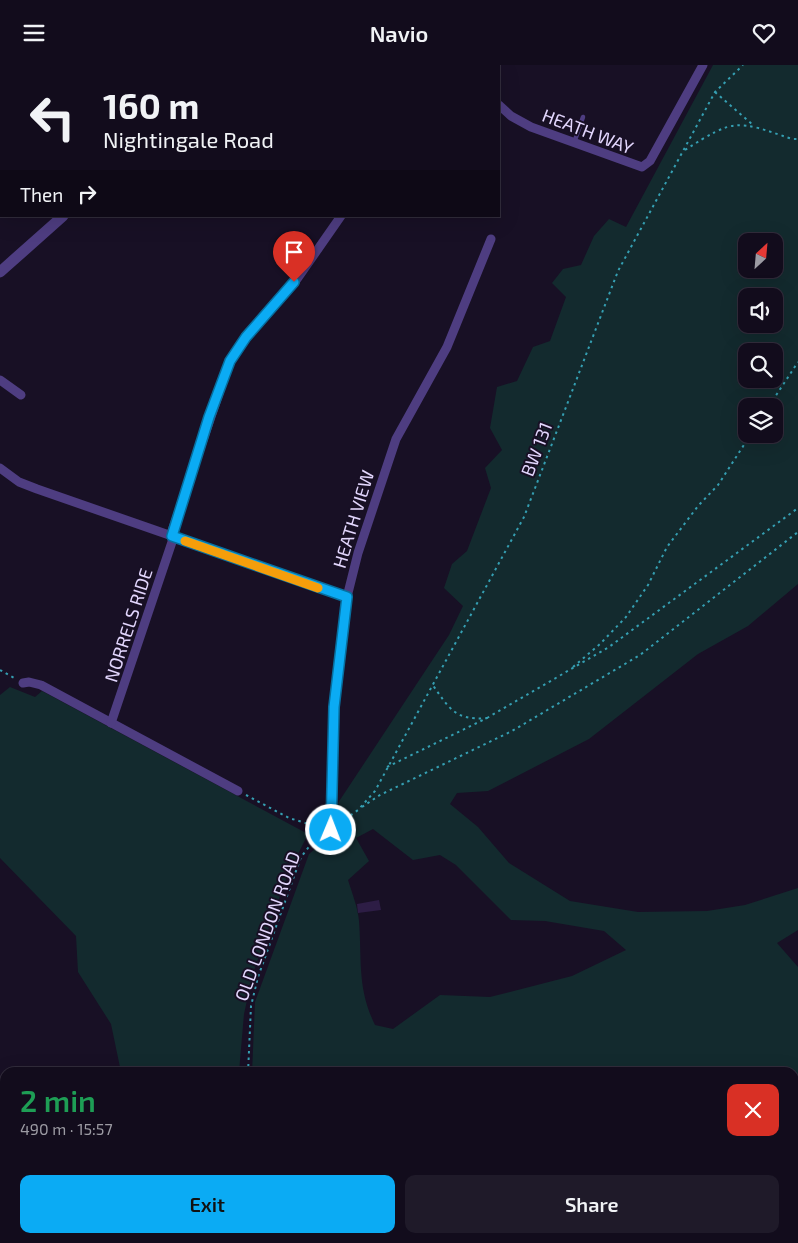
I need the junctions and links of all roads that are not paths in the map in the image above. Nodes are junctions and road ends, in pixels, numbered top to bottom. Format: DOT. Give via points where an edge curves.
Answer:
graph roads {
  1 [pos="703,65"];
  2 [pos="500,106"];
  3 [pos="583,117"];
  4 [pos="574,143"];
  5 [pos="62,217"];
  6 [pos="340,217"];
  7 [pos="491,239"];
  8 [pos="0,272"];
  9 [pos="0,380"];
  10 [pos="21,395"];
  11 [pos="0,468"];
  12 [pos="172,536"];
  13 [pos="347,597"];
  14 [pos="23,683"];
  15 [pos="111,723"];
  16 [pos="238,791"];
  17 [pos="331,830"];
  1 -- 4 [label="street, HEATH WAY" via="645,166 638,167"];
  2 -- 4 [label="street, HEATH WAY" via="531,127"];
  3 -- 4 [label="lane"];
  5 -- 8 [label="street"];
  6 -- 12 [label="street, NORRELS RIDE" via="294,282 246,337 230,361"];
  7 -- 13 [label="street, HEATH VIEW" via="447,347 396,439 358,553"];
  9 -- 10 [label="street"];
  11 -- 12 [label="street" via="37,489"];
  12 -- 13 [label="street"];
  12 -- 15 [label="street, NORRELS RIDE"];
  13 -- 17 [label="street, HEATH VIEW" via="334,707"];
  14 -- 15 [label="street" via="41,685"];
  15 -- 16 [label="street"];
}
